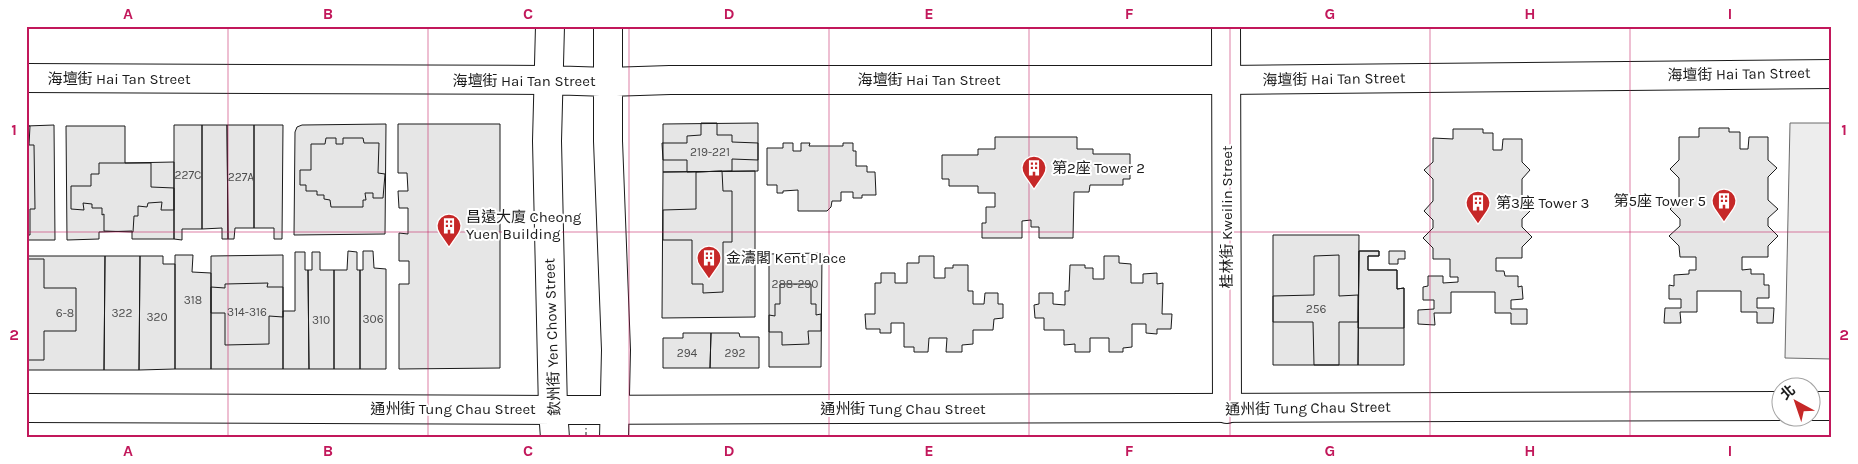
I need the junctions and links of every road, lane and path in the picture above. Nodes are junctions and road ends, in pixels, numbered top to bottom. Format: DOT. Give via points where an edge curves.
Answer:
graph roads {
  1 [pos="550,26"];
  2 [pos="608,26"];
  3 [pos="1226,26"];
  4 [pos="1832,74"];
  5 [pos="26,78"];
  6 [pos="548,80"];
  7 [pos="1227,80"];
  8 [pos="608,82"];
  9 [pos="1770,406"];
  10 [pos="26,408"];
  11 [pos="614,408"];
  12 [pos="1227,409"];
  13 [pos="553,410"];
  14 [pos="555,438"];
  15 [pos="614,438"];
  1 -- 6 [label="street, 欽州街 Yen Chow Street"];
  2 -- 8 [label="street"];
  3 -- 7 [label="street, 桂林街 Kweilin Street"];
  4 -- 7 [label="street, 海壇街 Hai Tan Street"];
  5 -- 6 [label="street, 海壇街 Hai Tan Street"];
  6 -- 8 [label="street, 海壇街 Hai Tan Street"];
  6 -- 13 [label="street, 欽州街 Yen Chow Street"];
  7 -- 8 [label="street, 海壇街 Hai Tan Street"];
  7 -- 12 [label="street, 桂林街 Kweilin Street"];
  8 -- 11 [label="street" via="616,350"];
  9 -- 12 [label="street, 通州街 Tung Chau Street"];
  10 -- 13 [label="street, 通州街 Tung Chau Street"];
  11 -- 12 [label="street, 通州街 Tung Chau Street"];
  11 -- 13 [label="street, 通州街 Tung Chau Street"];
  11 -- 15 [label="street"];
  13 -- 14 [label="street, 欽州街 Yen Chow Street"];
}
